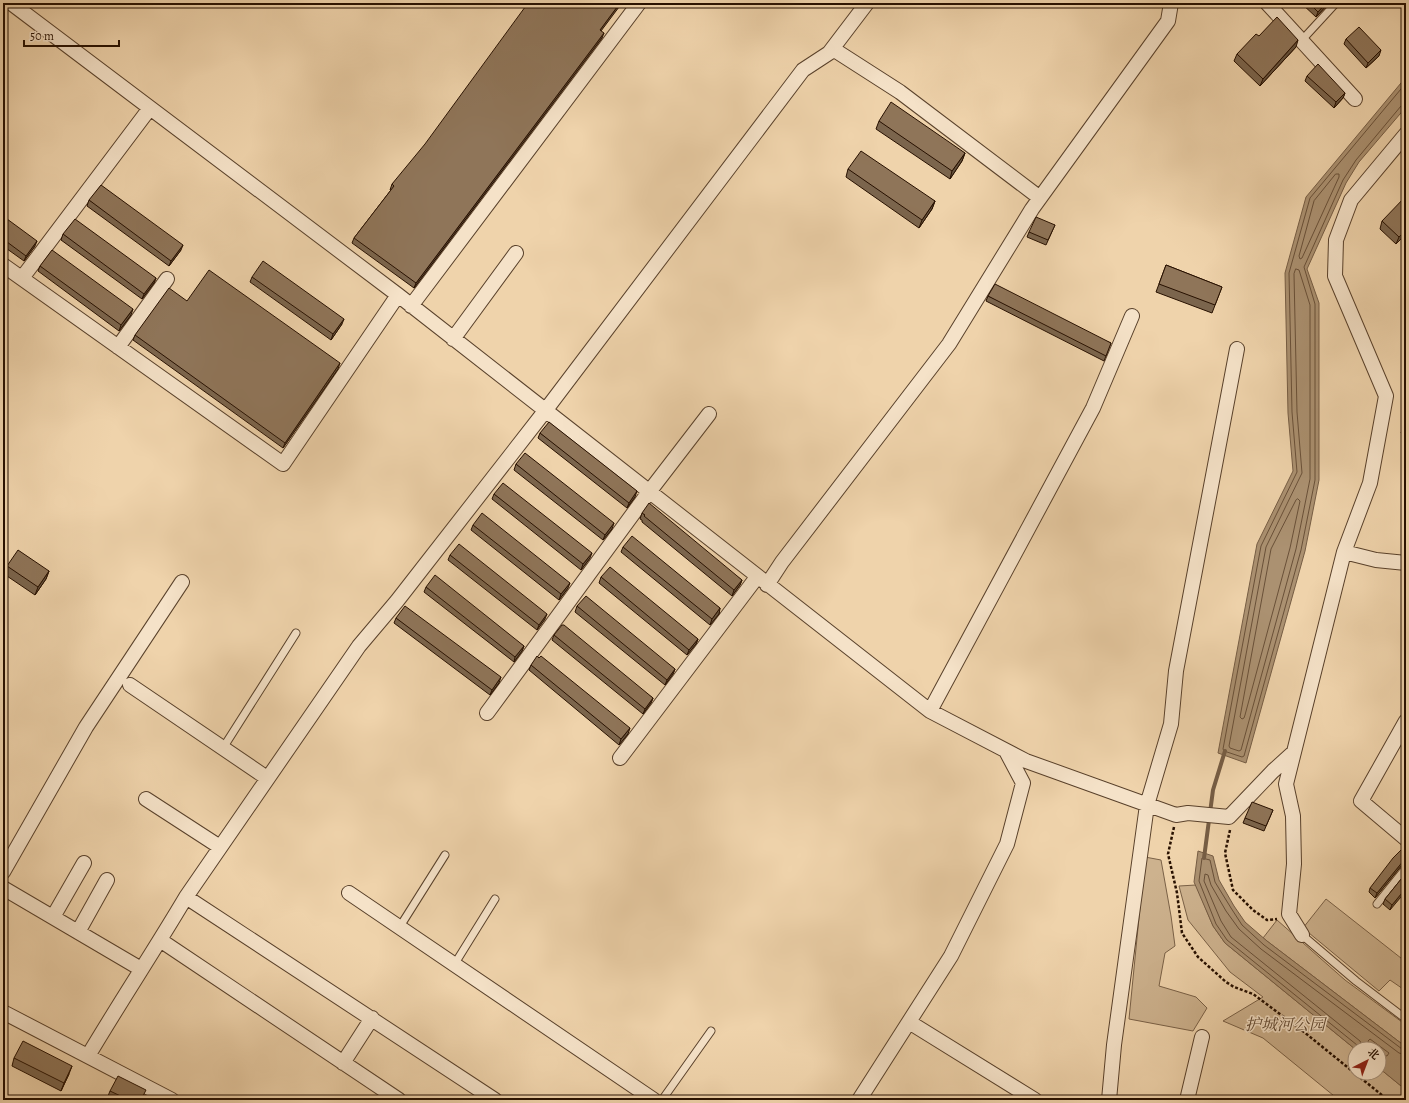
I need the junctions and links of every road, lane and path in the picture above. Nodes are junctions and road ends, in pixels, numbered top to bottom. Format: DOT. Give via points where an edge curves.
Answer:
graph roads {
  1 [pos="11,3"];
  2 [pos="639,3"];
  3 [pos="867,3"];
  4 [pos="1171,3"];
  5 [pos="1267,3"];
  6 [pos="1336,3"];
  7 [pos="1302,40"];
  8 [pos="833,48"];
  9 [pos="1355,98"];
  10 [pos="150,108"];
  11 [pos="1406,134"];
  12 [pos="1040,198"];
  13 [pos="516,253"];
  14 [pos="3,265"];
  15 [pos="22,278"];
  16 [pos="167,279"];
  17 [pos="398,295"];
  18 [pos="411,306"];
  19 [pos="1132,316"];
  20 [pos="453,339"];
  21 [pos="118,347"];
  22 [pos="1237,349"];
  23 [pos="545,410"];
  24 [pos="709,414"];
  25 [pos="649,492"];
  26 [pos="1344,552"];
  27 [pos="1406,563"];
  28 [pos="762,581"];
  29 [pos="182,582"];
  30 [pos="296,633"];
  31 [pos="130,686"];
  32 [pos="930,711"];
  33 [pos="487,713"];
  34 [pos="1406,721"];
  35 [pos="223,748"];
  36 [pos="1006,751"];
  37 [pos="1294,752"];
  38 [pos="620,758"];
  39 [pos="267,778"];
  40 [pos="146,799"];
  41 [pos="1147,805"];
  42 [pos="1182,814"];
  43 [pos="1231,815"];
  44 [pos="1406,839"];
  45 [pos="220,847"];
  46 [pos="445,855"];
  47 [pos="84,863"];
  48 [pos="1406,868"];
  49 [pos="3,872"];
  50 [pos="107,880"];
  51 [pos="3,888"];
  52 [pos="348,893"];
  53 [pos="186,897"];
  54 [pos="495,899"];
  55 [pos="1377,904"];
  56 [pos="53,917"];
  57 [pos="1291,918"];
  58 [pos="399,928"];
  59 [pos="78,932"];
  60 [pos="1302,935"];
  61 [pos="160,940"];
  62 [pos="454,964"];
  63 [pos="142,969"];
  64 [pos="3,1012"];
  65 [pos="372,1018"];
  66 [pos="1406,1019"];
  67 [pos="909,1022"];
  68 [pos="711,1031"];
  69 [pos="1202,1037"];
  70 [pos="88,1056"];
  71 [pos="343,1063"];
  72 [pos="172,1100"];
  73 [pos="399,1100"];
  74 [pos="495,1100"];
  75 [pos="654,1100"];
  76 [pos="662,1100"];
  77 [pos="859,1100"];
  78 [pos="1034,1100"];
  79 [pos="1109,1100"];
  80 [pos="1187,1100"];
  81 [pos="1388,1100"];
  1 -- 10 [label="street"];
  2 -- 18 [label="street"];
  3 -- 8 [label="street"];
  4 -- 12 [label="street" via="1168,21"];
  5 -- 7 [label="street"];
  6 -- 7 [label="lane"];
  7 -- 9 [label="street"];
  8 -- 12 [label="street" via="900,92"];
  8 -- 23 [label="street" via="803,70"];
  10 -- 15 [label="street"];
  10 -- 17 [label="street"];
  11 -- 26 [label="street" via="1351,200 1336,240 1335,276 1386,396 1370,483"];
  12 -- 28 [label="street" via="949,344 786,556"];
  13 -- 20 [label="street"];
  14 -- 15 [label="street"];
  15 -- 21 [label="street"];
  16 -- 21 [label="street"];
  17 -- 18 [label="street"];
  17 -- 21 [label="street" via="283,464"];
  18 -- 20 [label="street"];
  19 -- 32 [label="street" via="1093,408"];
  20 -- 23 [label="street"];
  22 -- 41 [label="street" via="1176,671 1171,724"];
  23 -- 25 [label="street"];
  23 -- 39 [label="street" via="359,646"];
  24 -- 25 [label="street"];
  25 -- 28 [label="street"];
  25 -- 33 [label="street"];
  26 -- 27 [label="street" via="1376,560"];
  26 -- 37 [label="street"];
  28 -- 32 [label="street"];
  28 -- 38 [label="street"];
  29 -- 49 [label="street" via="86,727"];
  30 -- 35 [label="lane"];
  31 -- 35 [label="street"];
  32 -- 36 [label="street"];
  34 -- 44 [label="street" via="1361,801"];
  35 -- 39 [label="street"];
  36 -- 41 [label="street" via="1026,761"];
  36 -- 67 [label="street" via="1023,783 1007,844 951,956"];
  37 -- 43 [label="street"];
  37 -- 57 [label="street" via="1286,784 1293,816 1294,864 1288,914"];
  39 -- 45 [label="street"];
  40 -- 45 [label="street"];
  41 -- 42 [label="street"];
  41 -- 79 [label="street" via="1114,1045"];
  42 -- 43 [label="street"];
  42 -- 81 [label="path" via="1168,854 1177,893 1182,933 1198,957 1226,982 1253,994 1304,1032"];
  43 -- 57 [label="path" via="1225,853 1233,890 1267,920"];
  45 -- 53 [label="street"];
  46 -- 58 [label="lane"];
  47 -- 56 [label="street"];
  48 -- 55 [label="lane"];
  50 -- 59 [label="street"];
  51 -- 56 [label="street"];
  52 -- 58 [label="street"];
  53 -- 61 [label="street"];
  53 -- 65 [label="street"];
  54 -- 62 [label="lane"];
  56 -- 59 [label="street"];
  57 -- 60 [label="street"];
  58 -- 62 [label="street"];
  59 -- 63 [label="street"];
  60 -- 66 [label="lane"];
  61 -- 63 [label="street"];
  61 -- 71 [label="street"];
  62 -- 75 [label="street"];
  63 -- 70 [label="street"];
  64 -- 70 [label="street"];
  65 -- 71 [label="street"];
  65 -- 74 [label="street"];
  67 -- 77 [label="street"];
  67 -- 78 [label="street"];
  68 -- 76 [label="lane"];
  69 -- 80 [label="street"];
  70 -- 72 [label="street"];
  71 -- 73 [label="street"];
}
